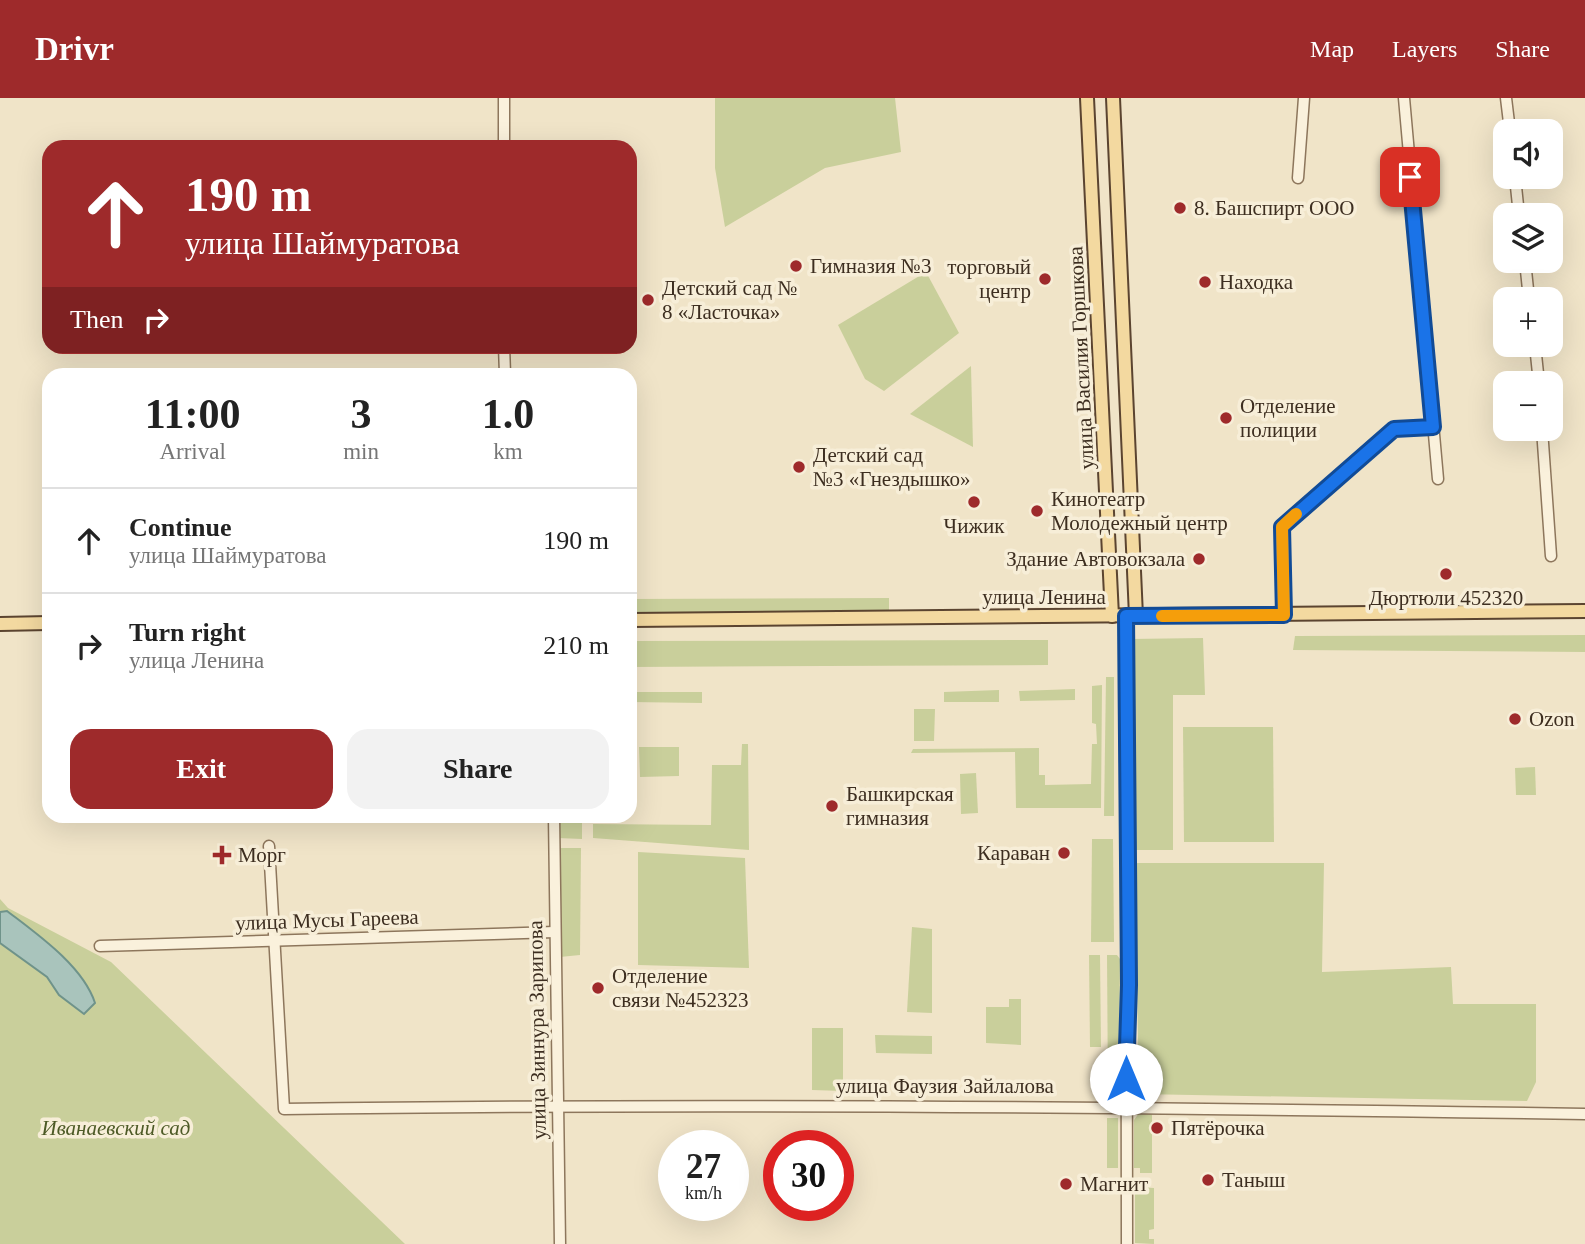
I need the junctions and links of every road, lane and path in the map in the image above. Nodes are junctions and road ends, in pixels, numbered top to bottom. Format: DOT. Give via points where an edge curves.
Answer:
graph roads {
  1 [pos="504,98"];
  2 [pos="1087,98"];
  3 [pos="1113,98"];
  4 [pos="1304,98"];
  5 [pos="1404,98"];
  6 [pos="1506,98"];
  7 [pos="1509,119"];
  8 [pos="504,140"];
  9 [pos="1298,178"];
  10 [pos="1122,281"];
  11 [pos="1096,283"];
  12 [pos="1433,427"];
  13 [pos="1543,441"];
  14 [pos="1438,479"];
  15 [pos="1133,528"];
  16 [pos="1109,529"];
  17 [pos="1551,556"];
  18 [pos="1585,611"];
  19 [pos="1284,615"];
  20 [pos="1125,616"];
  21 [pos="637,620"];
  22 [pos="42,623"];
  23 [pos="0,624"];
  24 [pos="554,823"];
  25 [pos="269,846"];
  26 [pos="555,932"];
  27 [pos="273,940"];
  28 [pos="100,946"];
  29 [pos="558,1105"];
  30 [pos="1126,1107"];
  31 [pos="1585,1114"];
  32 [pos="560,1244"];
  33 [pos="1127,1244"];
  1 -- 8 [label="street"];
  2 -- 11 [label="main road, улица Василия Горшкова"];
  3 -- 10 [label="main road, улица Василия Горшкова"];
  4 -- 9 [label="street"];
  5 -- 12 [label="street"];
  6 -- 7 [label="street"];
  10 -- 11 [label="main road"];
  10 -- 15 [label="main road, улица Василия Горшкова"];
  11 -- 16 [label="main road, улица Василия Горшкова"];
  12 -- 14 [label="street"];
  12 -- 19 [label="street" via="1394,429 1282,527"];
  13 -- 17 [label="street"];
  15 -- 16 [label="main road"];
  15 -- 20 [label="main road, улица Василия Горшкова"];
  16 -- 20 [label="main road, улица Василия Горшкова"];
  18 -- 19 [label="main road, улица Ленина"];
  19 -- 20 [label="main road, улица Ленина"];
  20 -- 21 [label="main road, улица Ленина"];
  20 -- 30 [label="street"];
  22 -- 23 [label="main road"];
  24 -- 26 [label="street, улица Зиннура Зарипова"];
  25 -- 27 [label="street"];
  26 -- 27 [label="street, улица Мусы Гареева"];
  26 -- 29 [label="street, улица Зиннура Зарипова"];
  27 -- 28 [label="street, улица Мусы Гареева"];
  27 -- 29 [label="street, улица Фаузия Зайлалова" via="284,1109"];
  29 -- 30 [label="street, улица Фаузия Зайлалова"];
  29 -- 32 [label="street, улица Зиннура Зарипова"];
  30 -- 31 [label="street, улица Фаузия Зайлалова"];
  30 -- 33 [label="street"];
}
